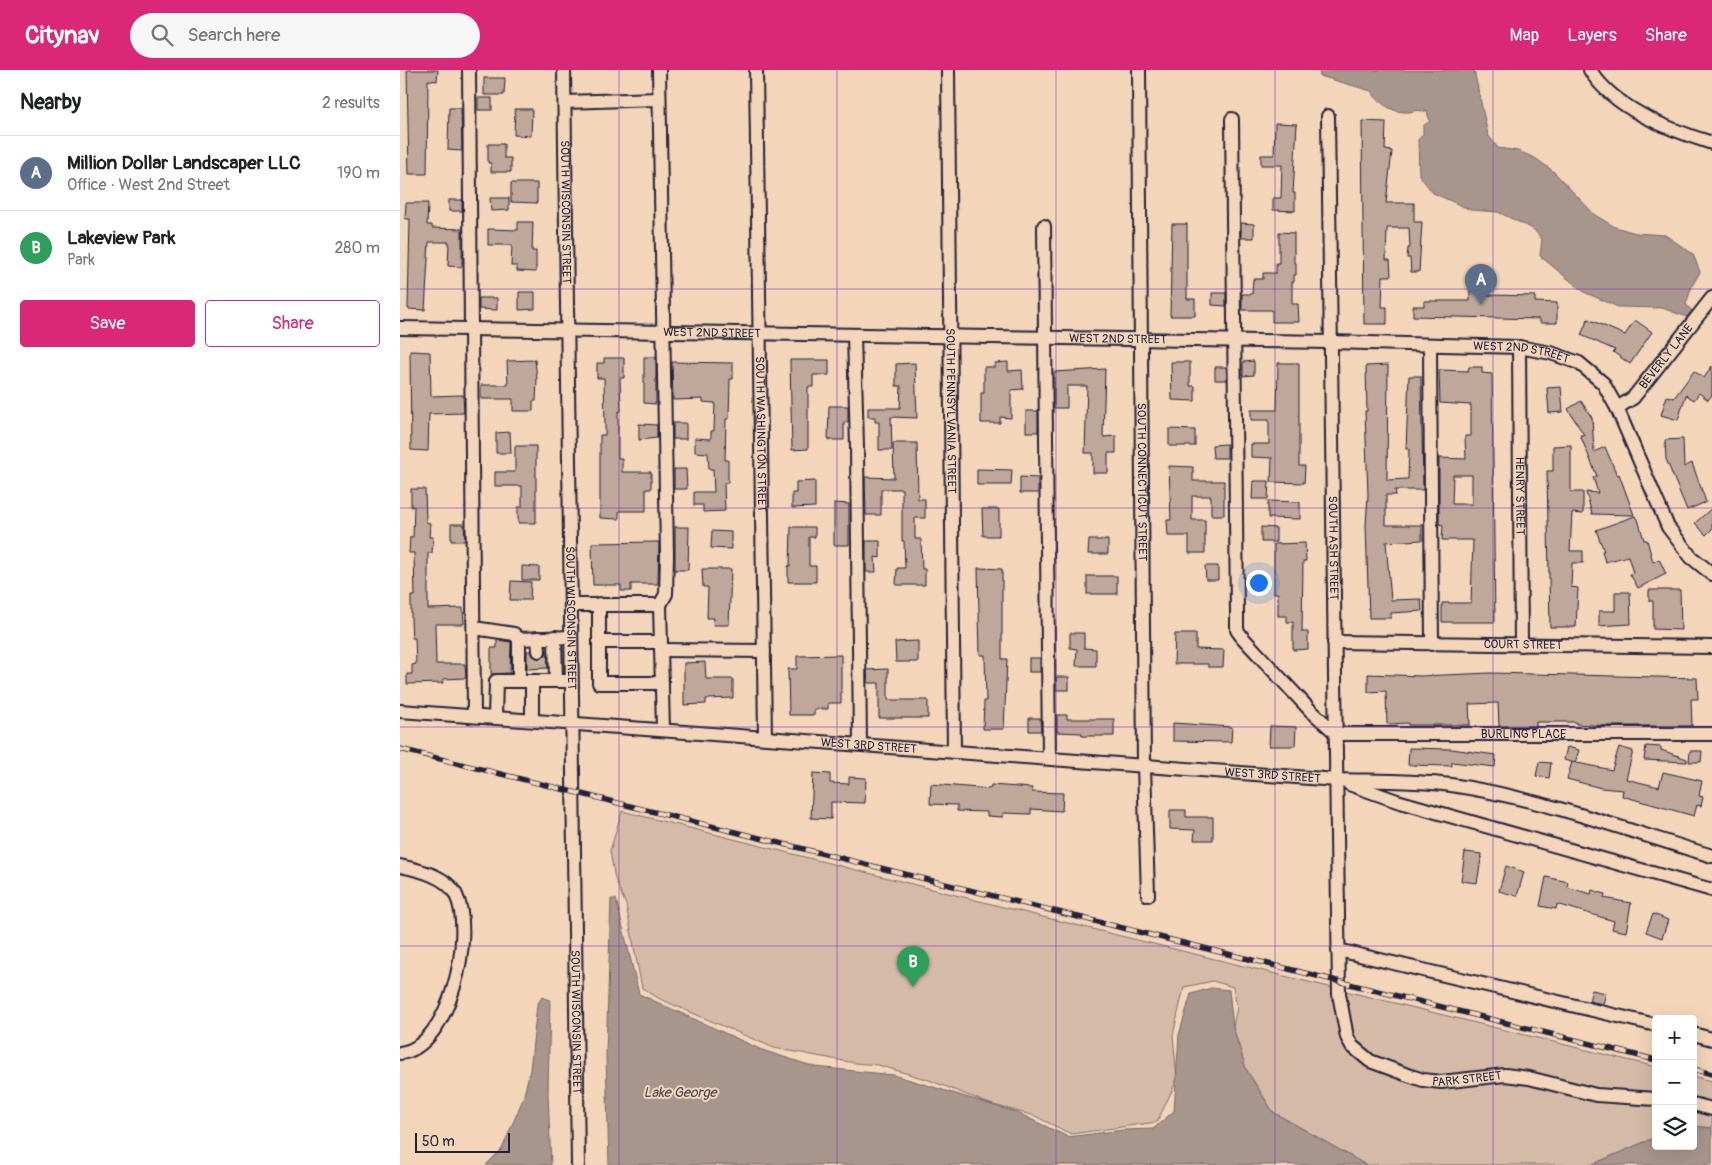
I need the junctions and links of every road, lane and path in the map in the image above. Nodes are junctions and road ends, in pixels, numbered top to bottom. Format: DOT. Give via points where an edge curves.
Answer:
graph roads {
  1 [pos="470,70"];
  2 [pos="564,70"];
  3 [pos="659,70"];
  4 [pos="756,70"];
  5 [pos="948,70"];
  6 [pos="1139,70"];
  7 [pos="1590,70"];
  8 [pos="659,99"];
  9 [pos="565,102"];
  10 [pos="1328,116"];
  11 [pos="1232,119"];
  12 [pos="1712,143"];
  13 [pos="1044,226"];
  14 [pos="1712,298"];
  15 [pos="400,328"];
  16 [pos="472,329"];
  17 [pos="568,330"];
  18 [pos="662,332"];
  19 [pos="759,334"];
  20 [pos="854,335"];
  21 [pos="950,336"];
  22 [pos="1044,338"];
  23 [pos="1140,339"];
  24 [pos="1235,341"];
  25 [pos="1330,342"];
  26 [pos="1430,345"];
  27 [pos="1519,348"];
  28 [pos="1617,408"];
  29 [pos="1712,574"];
  30 [pos="571,604"];
  31 [pos="599,604"];
  32 [pos="660,605"];
  33 [pos="474,628"];
  34 [pos="571,636"];
  35 [pos="555,637"];
  36 [pos="520,639"];
  37 [pos="599,642"];
  38 [pos="1334,642"];
  39 [pos="1432,644"];
  40 [pos="1521,645"];
  41 [pos="661,646"];
  42 [pos="1712,647"];
  43 [pos="764,651"];
  44 [pos="533,678"];
  45 [pos="474,681"];
  46 [pos="496,681"];
  47 [pos="556,681"];
  48 [pos="572,681"];
  49 [pos="662,684"];
  50 [pos="400,711"];
  51 [pos="474,716"];
  52 [pos="495,718"];
  53 [pos="532,720"];
  54 [pos="572,723"];
  55 [pos="663,730"];
  56 [pos="1337,734"];
  57 [pos="1712,734"];
  58 [pos="765,737"];
  59 [pos="860,744"];
  60 [pos="954,752"];
  61 [pos="1049,758"];
  62 [pos="1144,766"];
  63 [pos="1337,780"];
  64 [pos="1712,856"];
  65 [pos="400,866"];
  66 [pos="1712,890"];
  67 [pos="1148,895"];
  68 [pos="1338,950"];
  69 [pos="1339,982"];
  70 [pos="1652,1024"];
  71 [pos="1697,1035"];
  72 [pos="1712,1039"];
  73 [pos="400,1053"];
  74 [pos="1652,1099"];
  75 [pos="1696,1105"];
  76 [pos="1712,1110"];
  77 [pos="578,1165"];
  1 -- 16 [label="street"];
  2 -- 9 [label="street, SOUTH WISCONSIN STREET"];
  3 -- 8 [label="street"];
  4 -- 19 [label="street, SOUTH WASHINGTON STREET"];
  5 -- 21 [label="street, SOUTH PENNSYLVANIA STREET"];
  6 -- 23 [label="street, SOUTH CONNECTICUT STREET"];
  7 -- 12 [label="street" via="1598,83 1622,104"];
  8 -- 9 [label="street"];
  8 -- 18 [label="street"];
  9 -- 17 [label="street, SOUTH WISCONSIN STREET"];
  10 -- 25 [label="street, SOUTH ASH STREET"];
  11 -- 24 [label="street"];
  13 -- 22 [label="street"];
  14 -- 28 [label="street, BEVERLY LANE" via="1633,398"];
  15 -- 16 [label="street, WEST 2ND STREET"];
  16 -- 17 [label="street, WEST 2ND STREET"];
  16 -- 33 [label="street"];
  17 -- 18 [label="street, WEST 2ND STREET"];
  17 -- 30 [label="street, SOUTH WISCONSIN STREET"];
  18 -- 19 [label="street, WEST 2ND STREET"];
  18 -- 32 [label="street" via="668,555 666,594"];
  19 -- 20 [label="street, WEST 2ND STREET"];
  19 -- 43 [label="street, SOUTH WASHINGTON STREET"];
  20 -- 21 [label="street, WEST 2ND STREET"];
  20 -- 59 [label="street"];
  21 -- 22 [label="street, WEST 2ND STREET"];
  21 -- 60 [label="street, SOUTH PENNSYLVANIA STREET"];
  22 -- 23 [label="street, WEST 2ND STREET"];
  22 -- 61 [label="street"];
  23 -- 24 [label="street, WEST 2ND STREET"];
  23 -- 62 [label="street, SOUTH CONNECTICUT STREET"];
  24 -- 25 [label="street, WEST 2ND STREET"];
  24 -- 56 [label="street" via="1238,630 1310,710"];
  25 -- 26 [label="street, WEST 2ND STREET"];
  25 -- 38 [label="street, SOUTH ASH STREET"];
  26 -- 27 [label="street, WEST 2ND STREET"];
  26 -- 39 [label="street"];
  27 -- 28 [label="street, WEST 2ND STREET" via="1551,352 1579,363 1603,383"];
  27 -- 40 [label="street, HENRY STREET"];
  28 -- 29 [label="street, WEST 2ND STREET" via="1668,527 1691,557"];
  30 -- 31 [label="street"];
  30 -- 34 [label="street, SOUTH WISCONSIN STREET"];
  31 -- 32 [label="street"];
  31 -- 37 [label="street"];
  32 -- 41 [label="street"];
  33 -- 36 [label="street" via="514,634"];
  33 -- 45 [label="street"];
  34 -- 35 [label="street"];
  34 -- 48 [label="street, SOUTH WISCONSIN STREET"];
  35 -- 36 [label="street" via="539,645"];
  35 -- 47 [label="street"];
  36 -- 44 [label="street"];
  37 -- 41 [label="street"];
  37 -- 49 [label="street" via="599,683"];
  38 -- 39 [label="street, COURT STREET"];
  38 -- 56 [label="street, SOUTH ASH STREET"];
  39 -- 40 [label="street, COURT STREET"];
  40 -- 42 [label="street, COURT STREET"];
  41 -- 43 [label="street"];
  41 -- 49 [label="street"];
  43 -- 58 [label="street, SOUTH WASHINGTON STREET"];
  44 -- 46 [label="street"];
  44 -- 47 [label="street"];
  44 -- 53 [label="street"];
  45 -- 46 [label="street"];
  45 -- 51 [label="street"];
  46 -- 52 [label="street"];
  47 -- 48 [label="street"];
  48 -- 54 [label="street, SOUTH WISCONSIN STREET"];
  49 -- 55 [label="street"];
  50 -- 51 [label="street, WEST 3RD STREET"];
  51 -- 52 [label="street, WEST 3RD STREET"];
  52 -- 53 [label="street, WEST 3RD STREET"];
  53 -- 54 [label="street, WEST 3RD STREET"];
  54 -- 55 [label="street, WEST 3RD STREET"];
  54 -- 77 [label="street, SOUTH WISCONSIN STREET"];
  55 -- 58 [label="street, WEST 3RD STREET"];
  56 -- 57 [label="street, BURLING PLACE"];
  56 -- 63 [label="street, SOUTH ASH STREET"];
  58 -- 59 [label="street, WEST 3RD STREET"];
  59 -- 60 [label="street, WEST 3RD STREET"];
  60 -- 61 [label="street, WEST 3RD STREET"];
  61 -- 62 [label="street, WEST 3RD STREET"];
  62 -- 63 [label="street, WEST 3RD STREET"];
  62 -- 67 [label="street, SOUTH CONNECTICUT STREET"];
  63 -- 64 [label="street, WEST 3RD STREET" via="1403,781 1459,787 1520,799"];
  63 -- 66 [label="street, WEST 3RD STREET" via="1397,801"];
  63 -- 68 [label="street, SOUTH ASH STREET"];
  65 -- 73 [label="street" via="438,878 456,894 463,920 461,956 451,994 436,1030 410,1052"];
  68 -- 69 [label="street, SOUTH ASH STREET"];
  68 -- 70 [label="street"];
  69 -- 74 [label="street, PARK STREET" via="1347,1037 1352,1046 1370,1061 1386,1068 1423,1080 1441,1082 1505,1075 1596,1095"];
  71 -- 72 [label="street"];
  75 -- 76 [label="street"];
}
